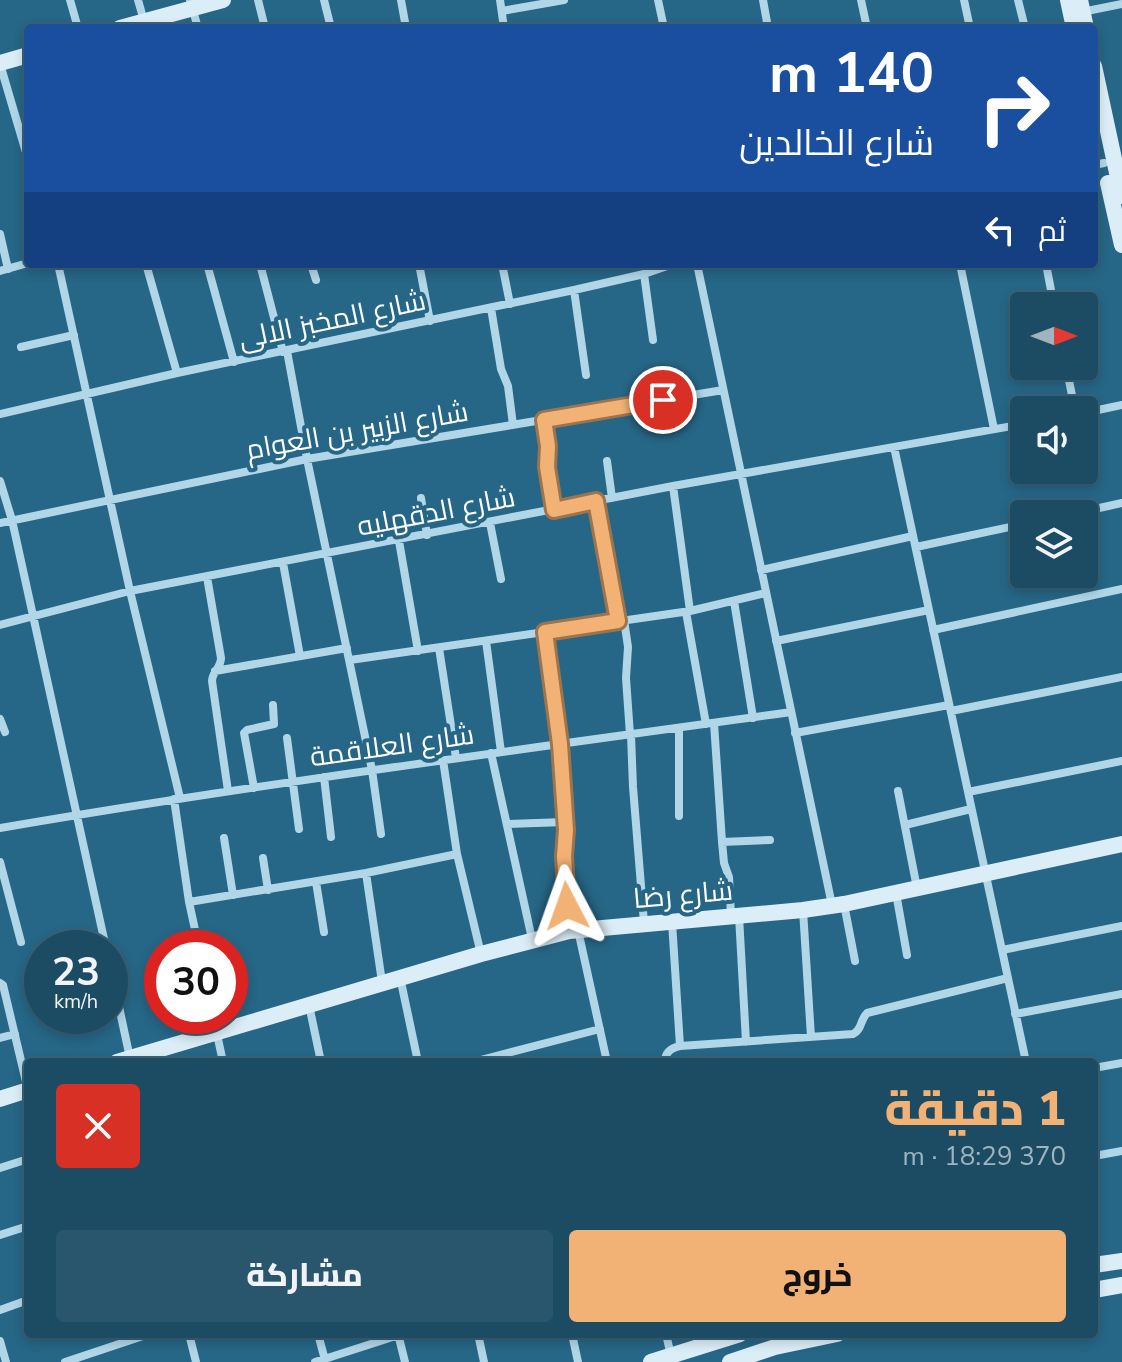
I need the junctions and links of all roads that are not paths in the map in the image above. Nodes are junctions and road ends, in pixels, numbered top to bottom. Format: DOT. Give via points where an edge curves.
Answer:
graph roads {
  1 [pos="70,0"];
  2 [pos="138,0"];
  3 [pos="223,0"];
  4 [pos="258,0"];
  5 [pos="324,0"];
  6 [pos="401,0"];
  7 [pos="500,0"];
  8 [pos="564,0"];
  9 [pos="658,0"];
  10 [pos="763,0"];
  11 [pos="861,0"];
  12 [pos="964,0"];
  13 [pos="1018,0"];
  14 [pos="1068,0"];
  15 [pos="192,4"];
  16 [pos="1122,4"];
  17 [pos="502,11"];
  18 [pos="1083,13"];
  19 [pos="144,21"];
  20 [pos="77,24"];
  21 [pos="134,24"];
  22 [pos="197,24"];
  23 [pos="264,24"];
  24 [pos="330,24"];
  25 [pos="405,24"];
  26 [pos="504,24"];
  27 [pos="663,24"];
  28 [pos="767,24"];
  29 [pos="866,24"];
  30 [pos="969,24"];
  31 [pos="1024,24"];
  32 [pos="1073,24"];
  33 [pos="24,56"];
  34 [pos="0,64"];
  35 [pos="1098,85"];
  36 [pos="24,145"];
  37 [pos="1099,164"];
  38 [pos="1122,196"];
  39 [pos="0,234"];
  40 [pos="1122,245"];
  41 [pos="24,264"];
  42 [pos="59,268"];
  43 [pos="147,268"];
  44 [pos="208,268"];
  45 [pos="261,268"];
  46 [pos="312,268"];
  47 [pos="420,268"];
  48 [pos="503,268"];
  49 [pos="652,268"];
  50 [pos="698,268"];
  51 [pos="961,268"];
  52 [pos="1047,268"];
  53 [pos="4,270"];
  54 [pos="644,274"];
  55 [pos="316,280"];
  56 [pos="574,290"];
  57 [pos="1051,292"];
  58 [pos="510,304"];
  59 [pos="491,308"];
  60 [pos="430,321"];
  61 [pos="74,335"];
  62 [pos="653,340"];
  63 [pos="21,347"];
  64 [pos="285,352"];
  65 [pos="234,362"];
  66 [pos="177,373"];
  67 [pos="586,375"];
  68 [pos="723,390"];
  69 [pos="87,394"];
  70 [pos="1122,405"];
  71 [pos="1098,410"];
  72 [pos="0,414"];
  73 [pos="544,420"];
  74 [pos="513,425"];
  75 [pos="1010,426"];
  76 [pos="994,429"];
  77 [pos="894,447"];
  78 [pos="307,459"];
  79 [pos="607,461"];
  80 [pos="741,474"];
  81 [pos="0,481"];
  82 [pos="673,486"];
  83 [pos="421,498"];
  84 [pos="612,498"];
  85 [pos="110,499"];
  86 [pos="596,501"];
  87 [pos="1122,503"];
  88 [pos="1098,508"];
  89 [pos="554,510"];
  90 [pos="12,520"];
  91 [pos="0,523"];
  92 [pos="490,523"];
  93 [pos="1010,527"];
  94 [pos="427,535"];
  95 [pos="913,536"];
  96 [pos="399,541"];
  97 [pos="916,547"];
  98 [pos="328,554"];
  99 [pos="283,563"];
  100 [pos="761,570"];
  101 [pos="207,577"];
  102 [pos="501,579"];
  103 [pos="1122,589"];
  104 [pos="130,591"];
  105 [pos="766,593"];
  106 [pos="734,601"];
  107 [pos="929,610"];
  108 [pos="688,611"];
  109 [pos="33,616"];
  110 [pos="621,621"];
  111 [pos="0,625"];
  112 [pos="933,630"];
  113 [pos="545,632"];
  114 [pos="486,641"];
  115 [pos="776,641"];
  116 [pos="347,648"];
  117 [pos="439,648"];
  118 [pos="418,651"];
  119 [pos="300,656"];
  120 [pos="350,660"];
  121 [pos="215,671"];
  122 [pos="1122,677"];
  123 [pos="273,705"];
  124 [pos="950,708"];
  125 [pos="791,712"];
  126 [pos="753,718"];
  127 [pos="0,719"];
  128 [pos="710,724"];
  129 [pos="679,728"];
  130 [pos="5,732"];
  131 [pos="795,733"];
  132 [pos="631,735"];
  133 [pos="287,738"];
  134 [pos="560,744"];
  135 [pos="496,753"];
  136 [pos="456,758"];
  137 [pos="443,760"];
  138 [pos="1122,761"];
  139 [pos="372,770"];
  140 [pos="324,777"];
  141 [pos="294,782"];
  142 [pos="254,788"];
  143 [pos="228,791"];
  144 [pos="898,791"];
  145 [pos="968,792"];
  146 [pos="177,799"];
  147 [pos="971,809"];
  148 [pos="77,814"];
  149 [pos="679,816"];
  150 [pos="565,822"];
  151 [pos="507,824"];
  152 [pos="905,825"];
  153 [pos="0,828"];
  154 [pos="299,829"];
  155 [pos="381,834"];
  156 [pos="331,837"];
  157 [pos="224,838"];
  158 [pos="770,840"];
  159 [pos="722,842"];
  160 [pos="1122,844"];
  161 [pos="457,854"];
  162 [pos="263,858"];
  163 [pos="0,862"];
  164 [pos="366,873"];
  165 [pos="986,875"];
  166 [pos="316,882"];
  167 [pos="917,889"];
  168 [pos="268,890"];
  169 [pos="896,893"];
  170 [pos="233,895"];
  171 [pos="189,902"];
  172 [pos="838,905"];
  173 [pos="803,910"];
  174 [pos="735,916"];
  175 [pos="672,921"];
  176 [pos="644,923"];
  177 [pos="1122,926"];
  178 [pos="102,930"];
  179 [pos="195,930"];
  180 [pos="574,930"];
  181 [pos="324,932"];
  182 [pos="532,939"];
  183 [pos="21,942"];
  184 [pos="1002,950"];
  185 [pos="481,954"];
  186 [pos="907,955"];
  187 [pos="855,961"];
  188 [pos="400,977"];
  189 [pos="1008,978"];
  190 [pos="382,982"];
  191 [pos="0,983"];
  192 [pos="1122,994"];
  193 [pos="308,1004"];
  194 [pos="1015,1014"];
  195 [pos="248,1017"];
  196 [pos="600,1029"];
  197 [pos="15,1034"];
  198 [pos="122,1034"];
  199 [pos="190,1034"];
  200 [pos="216,1034"];
  201 [pos="811,1037"];
  202 [pos="0,1038"];
  203 [pos="746,1042"];
  204 [pos="680,1046"];
  205 [pos="126,1058"];
  206 [pos="133,1058"];
  207 [pos="222,1058"];
  208 [pos="320,1058"];
  209 [pos="417,1058"];
  210 [pos="488,1058"];
  211 [pos="606,1058"];
  212 [pos="666,1058"];
  213 [pos="1025,1058"];
  214 [pos="1122,1063"];
  215 [pos="1098,1067"];
  216 [pos="24,1073"];
  217 [pos="24,1091"];
  218 [pos="0,1099"];
  219 [pos="1122,1151"];
  220 [pos="1098,1155"];
  221 [pos="24,1160"];
  222 [pos="0,1168"];
  223 [pos="24,1227"];
  224 [pos="0,1235"];
  225 [pos="1122,1261"];
  226 [pos="1098,1264"];
  227 [pos="1122,1285"];
  228 [pos="1098,1289"];
  229 [pos="24,1301"];
  230 [pos="0,1310"];
  231 [pos="137,1338"];
  232 [pos="190,1338"];
  233 [pos="318,1338"];
  234 [pos="387,1338"];
  235 [pos="400,1338"];
  236 [pos="479,1338"];
  237 [pos="573,1338"];
  238 [pos="667,1338"];
  239 [pos="727,1338"];
  240 [pos="818,1338"];
  241 [pos="0,1341"];
  242 [pos="671,1356"];
  243 [pos="321,1361"];
  244 [pos="6,1362"];
  245 [pos="65,1362"];
  246 [pos="196,1362"];
  247 [pos="405,1362"];
  248 [pos="484,1362"];
  249 [pos="578,1362"];
  250 [pos="651,1362"];
  251 [pos="730,1362"];
  1 -- 20 [label="street"];
  2 -- 19 [label="street"];
  3 -- 15 [label="street"];
  4 -- 23 [label="street"];
  5 -- 24 [label="street"];
  6 -- 25 [label="street"];
  7 -- 17 [label="street"];
  8 -- 17 [label="street"];
  9 -- 27 [label="street"];
  10 -- 28 [label="street"];
  11 -- 29 [label="street"];
  12 -- 30 [label="street"];
  13 -- 31 [label="street"];
  14 -- 32 [label="street"];
  15 -- 19 [label="street"];
  15 -- 22 [label="street"];
  16 -- 18 [label="street"];
  17 -- 26 [label="street"];
  19 -- 21 [label="street"];
  33 -- 34 [label="street"];
  34 -- 36 [label="street"];
  35 -- 38 [label="street"];
  37 -- 40 [label="street"];
  39 -- 53 [label="street"];
  41 -- 53 [label="street"];
  42 -- 61 [label="street"];
  43 -- 66 [label="street"];
  44 -- 65 [label="street"];
  45 -- 64 [label="street"];
  46 -- 55 [label="street"];
  47 -- 60 [label="street"];
  48 -- 58 [label="street"];
  49 -- 54 [label="street, شارع المخبز الالى"];
  50 -- 68 [label="street"];
  51 -- 76 [label="street"];
  52 -- 57 [label="street"];
  54 -- 56 [label="street, شارع المخبز الالى"];
  54 -- 62 [label="street"];
  56 -- 58 [label="street, شارع المخبز الالى"];
  56 -- 67 [label="street"];
  58 -- 59 [label="street, شارع المخبز الالى"];
  59 -- 60 [label="street, شارع المخبز الالى"];
  59 -- 74 [label="street"];
  60 -- 64 [label="street, شارع المخبز الالى"];
  61 -- 63 [label="street"];
  61 -- 69 [label="street"];
  64 -- 65 [label="street, شارع المخبز الالى"];
  64 -- 78 [label="street"];
  65 -- 66 [label="street, شارع المخبز الالى"];
  66 -- 69 [label="street, شارع المخبز الالى"];
  68 -- 73 [label="street, شارع الزبير بن العوام"];
  68 -- 80 [label="street"];
  69 -- 72 [label="street, شارع المخبز الالى"];
  69 -- 85 [label="street"];
  70 -- 71 [label="street"];
  73 -- 74 [label="street, شارع الزبير بن العوام"];
  73 -- 89 [label="street"];
  74 -- 78 [label="street, شارع الزبير بن العوام"];
  75 -- 76 [label="street, شارع الدقهليه"];
  76 -- 77 [label="street, شارع الدقهليه"];
  77 -- 80 [label="street, شارع الدقهليه"];
  77 -- 95 [label="street"];
  78 -- 85 [label="street, شارع الزبير بن العوام"];
  78 -- 98 [label="street"];
  79 -- 84 [label="street"];
  80 -- 82 [label="street, شارع الدقهليه"];
  80 -- 100 [label="street"];
  81 -- 90 [label="street"];
  82 -- 84 [label="street, شارع الدقهليه"];
  82 -- 108 [label="street"];
  83 -- 94 [label="street"];
  84 -- 86 [label="street, شارع الدقهليه"];
  85 -- 90 [label="street, شارع الزبير بن العوام"];
  85 -- 104 [label="street"];
  86 -- 89 [label="street, شارع الدقهليه"];
  86 -- 110 [label="street"];
  87 -- 88 [label="street"];
  89 -- 92 [label="street, شارع الدقهليه"];
  90 -- 91 [label="street, شارع الزبير بن العوام"];
  90 -- 109 [label="street"];
  92 -- 94 [label="street, شارع الدقهليه"];
  92 -- 102 [label="street"];
  93 -- 97 [label="street"];
  94 -- 96 [label="street, شارع الدقهليه"];
  95 -- 97 [label="street"];
  95 -- 100 [label="street"];
  96 -- 98 [label="street, شارع الدقهليه"];
  96 -- 118 [label="street"];
  97 -- 107 [label="street"];
  98 -- 99 [label="street, شارع الدقهليه"];
  98 -- 116 [label="street"];
  99 -- 101 [label="street, شارع الدقهليه"];
  99 -- 119 [label="street"];
  100 -- 105 [label="street"];
  101 -- 104 [label="street, شارع الدقهليه"];
  101 -- 121 [label="street" via="221,658"];
  103 -- 112 [label="street"];
  104 -- 109 [label="street, شارع الدقهليه"];
  104 -- 146 [label="street"];
  105 -- 106 [label="street"];
  105 -- 115 [label="street"];
  106 -- 108 [label="street"];
  106 -- 126 [label="street"];
  107 -- 112 [label="street"];
  107 -- 115 [label="street"];
  108 -- 110 [label="street"];
  108 -- 128 [label="street"];
  109 -- 111 [label="street, شارع الدقهليه"];
  109 -- 148 [label="street"];
  110 -- 113 [label="street"];
  110 -- 132 [label="street" via="628,647"];
  112 -- 124 [label="street"];
  113 -- 114 [label="street"];
  113 -- 134 [label="street"];
  114 -- 117 [label="street"];
  114 -- 135 [label="street"];
  115 -- 125 [label="street"];
  116 -- 119 [label="street"];
  116 -- 120 [label="street"];
  117 -- 118 [label="street"];
  117 -- 136 [label="street"];
  118 -- 120 [label="street"];
  119 -- 121 [label="street"];
  120 -- 139 [label="street"];
  121 -- 143 [label="street" via="212,681"];
  122 -- 124 [label="street"];
  123 -- 142 [label="street" via="274,724 244,733"];
  124 -- 131 [label="street"];
  124 -- 145 [label="street"];
  125 -- 126 [label="street, شارع العلاقمة"];
  125 -- 131 [label="street"];
  126 -- 128 [label="street, شارع العلاقمة"];
  127 -- 130 [label="street"];
  128 -- 129 [label="street, شارع العلاقمة"];
  128 -- 159 [label="street"];
  129 -- 132 [label="street, شارع العلاقمة"];
  129 -- 149 [label="street"];
  131 -- 172 [label="street"];
  132 -- 134 [label="street, شارع العلاقمة"];
  132 -- 176 [label="street"];
  133 -- 141 [label="street"];
  134 -- 135 [label="street, شارع العلاقمة"];
  134 -- 150 [label="street"];
  135 -- 136 [label="street, شارع العلاقمة"];
  135 -- 151 [label="street"];
  136 -- 137 [label="street, شارع العلاقمة"];
  137 -- 139 [label="street, شارع العلاقمة"];
  137 -- 161 [label="street"];
  138 -- 145 [label="street"];
  139 -- 140 [label="street, شارع العلاقمة"];
  139 -- 155 [label="street"];
  140 -- 141 [label="street, شارع العلاقمة"];
  140 -- 156 [label="street"];
  141 -- 142 [label="street, شارع العلاقمة"];
  141 -- 154 [label="street"];
  142 -- 143 [label="street, شارع العلاقمة"];
  143 -- 146 [label="street, شارع العلاقمة"];
  144 -- 152 [label="street"];
  145 -- 147 [label="street"];
  146 -- 148 [label="street, شارع العلاقمة"];
  146 -- 171 [label="street"];
  147 -- 152 [label="street"];
  147 -- 165 [label="street"];
  148 -- 153 [label="street, شارع العلاقمة"];
  148 -- 178 [label="street"];
  150 -- 151 [label="street"];
  150 -- 180 [label="street"];
  151 -- 182 [label="street"];
  152 -- 167 [label="street"];
  157 -- 170 [label="street"];
  158 -- 159 [label="street"];
  159 -- 174 [label="street"];
  160 -- 165 [label="street, شارع رضا"];
  161 -- 164 [label="street"];
  161 -- 185 [label="street"];
  162 -- 168 [label="street"];
  163 -- 183 [label="street"];
  164 -- 166 [label="street"];
  164 -- 190 [label="street"];
  165 -- 167 [label="street, شارع رضا"];
  165 -- 184 [label="street"];
  166 -- 168 [label="street"];
  166 -- 181 [label="street"];
  167 -- 169 [label="street, شارع رضا"];
  168 -- 170 [label="street"];
  169 -- 172 [label="street, شارع رضا"];
  169 -- 186 [label="street"];
  170 -- 171 [label="street"];
  171 -- 179 [label="street"];
  172 -- 173 [label="street, شارع رضا"];
  172 -- 187 [label="street"];
  173 -- 174 [label="street, شارع رضا"];
  173 -- 201 [label="street"];
  174 -- 175 [label="street, شارع رضا"];
  174 -- 203 [label="street"];
  175 -- 176 [label="street, شارع رضا"];
  175 -- 204 [label="street"];
  176 -- 180 [label="street, شارع رضا"];
  177 -- 184 [label="street"];
  180 -- 182 [label="street, شارع رضا"];
  180 -- 196 [label="street"];
  182 -- 185 [label="street, شارع رضا"];
  184 -- 189 [label="street"];
  185 -- 188 [label="street, شارع رضا"];
  188 -- 190 [label="street, شارع رضا"];
  188 -- 209 [label="street"];
  189 -- 194 [label="street"];
  189 -- 201 [label="street" via="869,1013 853,1034"];
  190 -- 193 [label="street, شارع رضا"];
  191 -- 197 [label="street"];
  192 -- 194 [label="street"];
  193 -- 195 [label="street, شارع رضا"];
  193 -- 208 [label="street"];
  194 -- 213 [label="street"];
  196 -- 210 [label="street"];
  196 -- 211 [label="street"];
  197 -- 202 [label="street"];
  197 -- 216 [label="street"];
  198 -- 205 [label="street"];
  199 -- 206 [label="street, شارع رضا"];
  200 -- 207 [label="street"];
  201 -- 203 [label="street"];
  203 -- 204 [label="street"];
  204 -- 212 [label="street"];
  214 -- 215 [label="street"];
  217 -- 218 [label="street"];
  219 -- 220 [label="street"];
  221 -- 222 [label="street"];
  223 -- 224 [label="street"];
  225 -- 226 [label="street"];
  227 -- 228 [label="street"];
  229 -- 230 [label="street"];
  231 -- 245 [label="street"];
  232 -- 246 [label="street"];
  233 -- 243 [label="street"];
  234 -- 243 [label="street"];
  235 -- 247 [label="street"];
  236 -- 248 [label="street"];
  237 -- 249 [label="street"];
  238 -- 242 [label="street"];
  239 -- 242 [label="street"];
  240 -- 251 [label="street"];
  241 -- 244 [label="street"];
  242 -- 250 [label="street"];
}
